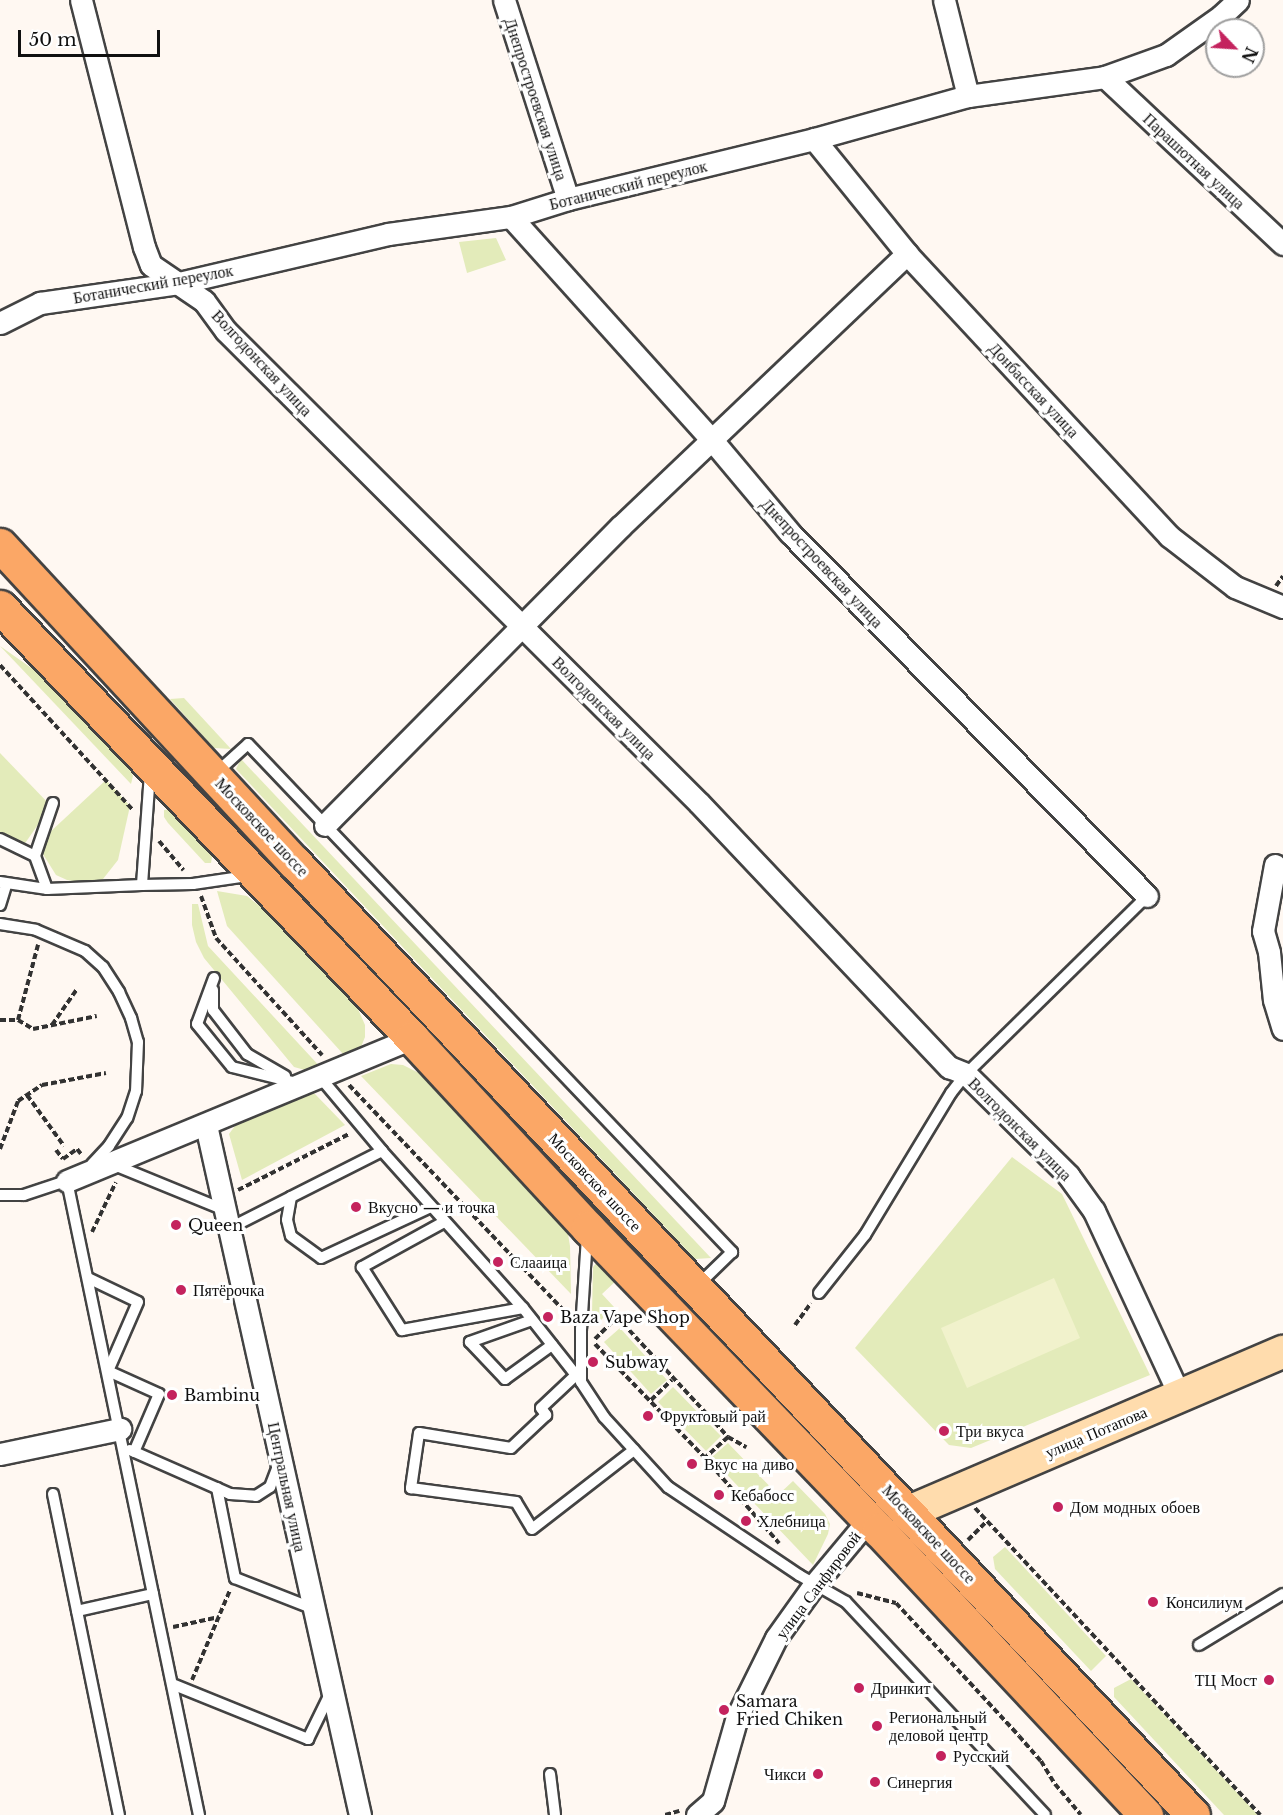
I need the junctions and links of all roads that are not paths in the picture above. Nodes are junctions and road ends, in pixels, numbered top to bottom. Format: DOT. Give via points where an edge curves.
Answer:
graph roads {
  1 [pos="81,0"];
  2 [pos="504,0"];
  3 [pos="944,0"];
  4 [pos="1238,0"];
  5 [pos="1105,77"];
  6 [pos="968,96"];
  7 [pos="814,139"];
  8 [pos="568,199"];
  9 [pos="511,217"];
  10 [pos="1283,244"];
  11 [pos="907,254"];
  12 [pos="179,283"];
  13 [pos="0,323"];
  14 [pos="712,440"];
  15 [pos="0,545"];
  16 [pos="0,578"];
  17 [pos="0,607"];
  18 [pos="1283,607"];
  19 [pos="522,625"];
  20 [pos="150,763"];
  21 [pos="214,775"];
  22 [pos="53,802"];
  23 [pos="326,825"];
  24 [pos="0,838"];
  25 [pos="35,856"];
  26 [pos="1275,865"];
  27 [pos="255,875"];
  28 [pos="3,883"];
  29 [pos="142,885"];
  30 [pos="47,888"];
  31 [pos="1147,896"];
  32 [pos="0,905"];
  33 [pos="0,924"];
  34 [pos="214,978"];
  35 [pos="1283,1029"];
  36 [pos="412,1038"];
  37 [pos="328,1073"];
  38 [pos="966,1074"];
  39 [pos="127,1118"];
  40 [pos="206,1125"];
  41 [pos="382,1151"];
  42 [pos="112,1164"];
  43 [pos="67,1181"];
  44 [pos="0,1195"];
  45 [pos="291,1197"];
  46 [pos="430,1207"];
  47 [pos="226,1212"];
  48 [pos="444,1222"];
  49 [pos="588,1228"];
  50 [pos="88,1278"];
  51 [pos="695,1288"];
  52 [pos="819,1293"];
  53 [pos="523,1308"];
  54 [pos="532,1320"];
  55 [pos="552,1345"];
  56 [pos="1282,1353"];
  57 [pos="108,1371"];
  58 [pos="579,1378"];
  59 [pos="1180,1396"];
  60 [pos="122,1438"];
  61 [pos="634,1450"];
  62 [pos="134,1452"];
  63 [pos="0,1455"];
  64 [pos="281,1458"];
  65 [pos="217,1488"];
  66 [pos="53,1494"];
  67 [pos="890,1517"];
  68 [pos="814,1585"];
  69 [pos="153,1594"];
  70 [pos="1283,1594"];
  71 [pos="314,1609"];
  72 [pos="77,1611"];
  73 [pos="1199,1646"];
  74 [pos="172,1684"];
  75 [pos="332,1689"];
  76 [pos="550,1774"];
  77 [pos="719,1808"];
  78 [pos="118,1815"];
  79 [pos="199,1815"];
  80 [pos="360,1815"];
  81 [pos="555,1815"];
  82 [pos="696,1815"];
  83 [pos="1045,1815"];
  84 [pos="1146,1815"];
  85 [pos="1169,1815"];
  86 [pos="1193,1815"];
  1 -- 12 [label="street, Волгодонская улица" via="144,247 151,265"];
  2 -- 8 [label="street, Днепростроевская улица"];
  3 -- 6 [label="street"];
  4 -- 5 [label="street, Ботанический переулок" via="1166,54"];
  5 -- 6 [label="street, Ботанический переулок"];
  5 -- 10 [label="street, Парашютная улица"];
  6 -- 7 [label="street, Ботанический переулок"];
  7 -- 8 [label="street, Ботанический переулок"];
  7 -- 11 [label="street, Донбасская улица"];
  8 -- 9 [label="street, Ботанический переулок"];
  9 -- 12 [label="street, Ботанический переулок" via="388,234"];
  9 -- 14 [label="street, Днепростроевская улица"];
  11 -- 14 [label="street"];
  11 -- 18 [label="street, Донбасская улица" via="1168,536 1235,586"];
  12 -- 13 [label="street, Ботанический переулок" via="40,303"];
  12 -- 19 [label="street, Волгодонская улица" via="204,301 226,331"];
  14 -- 19 [label="street"];
  14 -- 31 [label="street, Днепростроевская улица" via="790,533"];
  15 -- 21 [label="main road, Московское шоссе"];
  16 -- 67 [label="main road, Московское шоссе"];
  17 -- 20 [label="main road, Московское шоссе"];
  19 -- 23 [label="street"];
  19 -- 38 [label="street, Волгодонская улица" via="699,803 949,1067"];
  20 -- 27 [label="main road, Московское шоссе"];
  20 -- 29 [label="lane"];
  21 -- 23 [label="lane" via="248,744"];
  21 -- 51 [label="main road, Московское шоссе"];
  22 -- 25 [label="lane"];
  23 -- 51 [label="lane" via="732,1252"];
  24 -- 25 [label="lane"];
  25 -- 30 [label="lane"];
  26 -- 35 [label="street" via="1263,931 1274,1000"];
  27 -- 29 [label="lane" via="193,884"];
  27 -- 36 [label="main road, Московское шоссе"];
  28 -- 30 [label="lane"];
  28 -- 32 [label="lane"];
  29 -- 30 [label="lane"];
  31 -- 38 [label="lane"];
  33 -- 39 [label="lane" via="36,930 85,951 103,967 119,992 138,1042 139,1071"];
  34 -- 34 [label="lane" via="197,1024 232,1067 296,1083 247,1054 213,1010"];
  36 -- 37 [label="street"];
  36 -- 49 [label="main road, Московское шоссе"];
  37 -- 40 [label="street"];
  37 -- 41 [label="lane" via="362,1128"];
  38 -- 52 [label="lane" via="865,1235"];
  38 -- 59 [label="street, Волгодонская улица" via="1068,1175 1094,1211"];
  39 -- 42 [label="lane"];
  39 -- 43 [label="lane" via="110,1146"];
  40 -- 42 [label="street"];
  40 -- 47 [label="street, Центральная улица"];
  41 -- 45 [label="lane"];
  41 -- 46 [label="lane"];
  42 -- 43 [label="street"];
  42 -- 47 [label="lane"];
  43 -- 44 [label="lane" via="24,1195"];
  43 -- 50 [label="lane"];
  45 -- 46 [label="lane" via="287,1220 291,1236 321,1258"];
  45 -- 47 [label="lane"];
  46 -- 48 [label="lane"];
  47 -- 64 [label="street, Центральная улица"];
  48 -- 53 [label="lane"];
  48 -- 53 [label="lane" via="362,1267 402,1330"];
  49 -- 58 [label="lane"];
  49 -- 67 [label="main road, Московское шоссе"];
  50 -- 57 [label="lane"];
  50 -- 57 [label="lane" via="138,1302"];
  51 -- 67 [label="main road, Московское шоссе"];
  53 -- 54 [label="lane"];
  54 -- 55 [label="lane"];
  54 -- 55 [label="lane" via="470,1342 506,1379"];
  55 -- 58 [label="lane"];
  56 -- 59 [label="street, улица Потапова"];
  57 -- 60 [label="lane"];
  57 -- 62 [label="lane" via="159,1394"];
  58 -- 61 [label="lane" via="604,1417"];
  58 -- 61 [label="lane" via="541,1408 546,1415 511,1448 419,1433 411,1488 516,1502 532,1529"];
  59 -- 67 [label="street, улица Потапова"];
  60 -- 62 [label="lane"];
  60 -- 63 [label="street"];
  60 -- 69 [label="lane"];
  61 -- 68 [label="lane" via="668,1487"];
  62 -- 65 [label="lane"];
  64 -- 65 [label="lane" via="270,1487 256,1497"];
  64 -- 71 [label="street, Центральная улица"];
  65 -- 71 [label="lane" via="235,1578"];
  66 -- 72 [label="lane"];
  67 -- 68 [label="street, улица Санфировой"];
  67 -- 84 [label="main road, Московское шоссе"];
  67 -- 85 [label="main road, Московское шоссе"];
  67 -- 86 [label="main road, Московское шоссе"];
  68 -- 77 [label="street, улица Санфировой" via="776,1638 737,1717"];
  68 -- 83 [label="lane" via="846,1602"];
  69 -- 72 [label="lane"];
  69 -- 74 [label="lane"];
  70 -- 73 [label="lane"];
  71 -- 75 [label="street, Центральная улица"];
  72 -- 78 [label="lane"];
  74 -- 75 [label="lane" via="308,1739"];
  74 -- 79 [label="lane"];
  75 -- 80 [label="street, Центральная улица"];
  76 -- 81 [label="lane"];
  77 -- 82 [label="street, улица Санфировой"];
}
